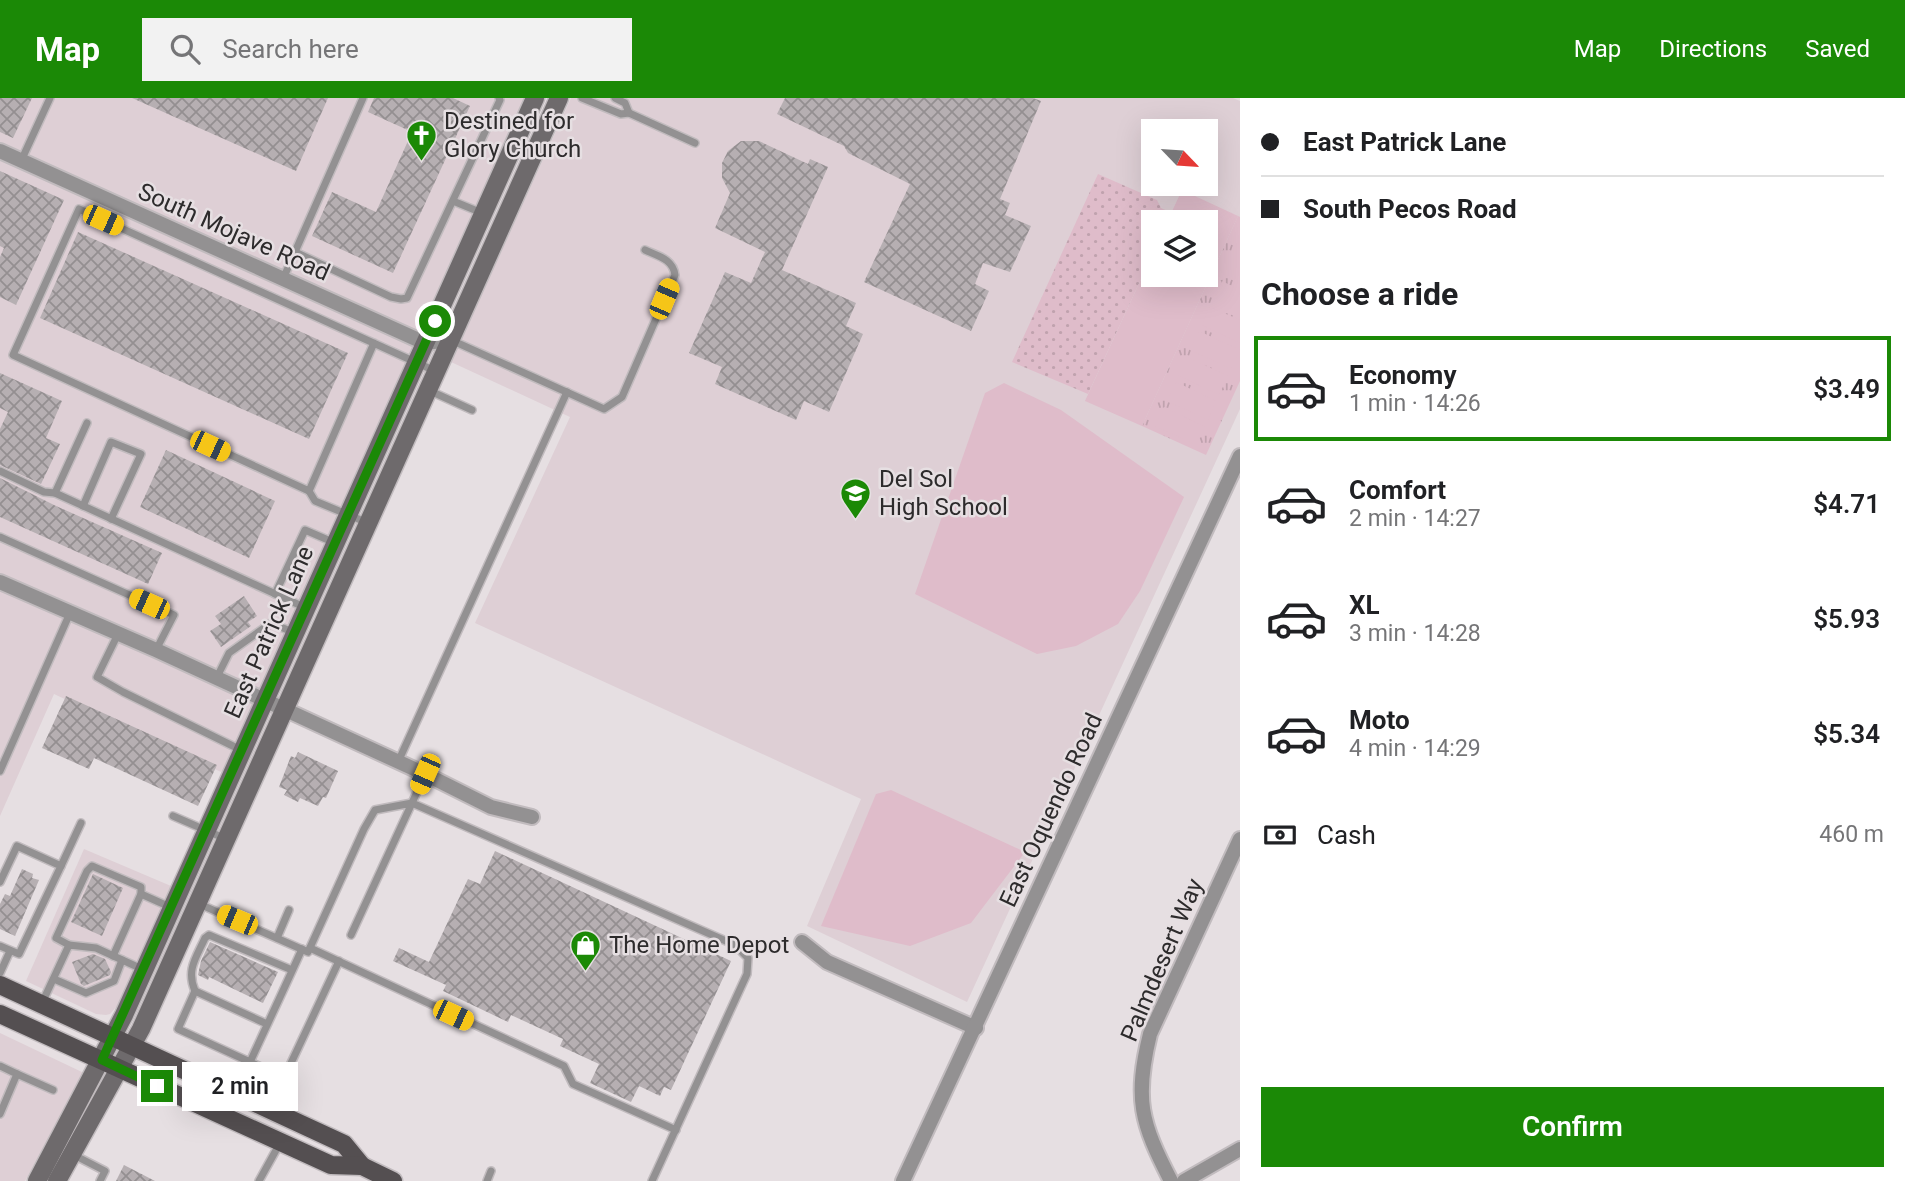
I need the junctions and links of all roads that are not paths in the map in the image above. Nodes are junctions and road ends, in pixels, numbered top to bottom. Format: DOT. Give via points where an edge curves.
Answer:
graph roads {
  1 [pos="50,98"];
  2 [pos="363,98"];
  3 [pos="499,98"];
  4 [pos="535,98"];
  5 [pos="559,98"];
  6 [pos="582,98"];
  7 [pos="615,98"];
  8 [pos="629,113"];
  9 [pos="695,143"];
  10 [pos="0,152"];
  11 [pos="21,161"];
  12 [pos="453,201"];
  13 [pos="483,213"];
  14 [pos="645,250"];
  15 [pos="295,252"];
  16 [pos="283,279"];
  17 [pos="450,340"];
  18 [pos="374,343"];
  19 [pos="425,343"];
  20 [pos="416,363"];
  21 [pos="436,372"];
  22 [pos="428,389"];
  23 [pos="567,391"];
  24 [pos="472,410"];
  25 [pos="87,423"];
  26 [pos="1240,457"];
  27 [pos="0,471"];
  28 [pos="309,492"];
  29 [pos="55,493"];
  30 [pos="83,506"];
  31 [pos="348,515"];
  32 [pos="111,519"];
  33 [pos="368,523"];
  34 [pos="0,537"];
  35 [pos="336,543"];
  36 [pos="0,582"];
  37 [pos="275,594"];
  38 [pos="306,608"];
  39 [pos="70,612"];
  40 [pos="118,633"];
  41 [pos="295,633"];
  42 [pos="156,650"];
  43 [pos="216,678"];
  44 [pos="265,701"];
  45 [pos="284,710"];
  46 [pos="243,751"];
  47 [pos="398,762"];
  48 [pos="0,771"];
  49 [pos="425,774"];
  50 [pos="412,803"];
  51 [pos="173,816"];
  52 [pos="532,817"];
  53 [pos="81,823"];
  54 [pos="206,831"];
  55 [pos="1240,839"];
  56 [pos="226,840"];
  57 [pos="61,866"];
  58 [pos="0,882"];
  59 [pos="141,894"];
  60 [pos="197,903"];
  61 [pos="172,908"];
  62 [pos="289,910"];
  63 [pos="351,935"];
  64 [pos="277,938"];
  65 [pos="802,942"];
  66 [pos="69,945"];
  67 [pos="0,946"];
  68 [pos="306,949"];
  69 [pos="10,951"];
  70 [pos="113,956"];
  71 [pos="122,960"];
  72 [pos="339,961"];
  73 [pos="144,970"];
  74 [pos="292,970"];
  75 [pos="0,973"];
  76 [pos="54,978"];
  77 [pos="0,985"];
  78 [pos="195,991"];
  79 [pos="42,1004"];
  80 [pos="0,1014"];
  81 [pos="268,1024"];
  82 [pos="975,1028"];
  83 [pos="114,1037"];
  84 [pos="132,1046"];
  85 [pos="102,1060"];
  86 [pos="250,1062"];
  87 [pos="0,1066"];
  88 [pos="120,1069"];
  89 [pos="17,1074"];
  90 [pos="284,1078"];
  91 [pos="53,1090"];
  92 [pos="269,1109"];
  93 [pos="0,1114"];
  94 [pos="676,1130"];
  95 [pos="280,1142"];
  96 [pos="1240,1149"];
  97 [pos="72,1154"];
  98 [pos="362,1166"];
  99 [pos="491,1171"];
  100 [pos="37,1181"];
  101 [pos="57,1181"];
  102 [pos="100,1181"];
  103 [pos="259,1181"];
  104 [pos="393,1181"];
  105 [pos="487,1181"];
  106 [pos="652,1181"];
  107 [pos="903,1181"];
  108 [pos="1171,1181"];
  109 [pos="1184,1181"];
  1 -- 11 [label="lane"];
  2 -- 15 [label="lane"];
  3 -- 12 [label="lane"];
  4 -- 13 [label="main road, East Patrick Lane"];
  5 -- 17 [label="main road, East Patrick Lane"];
  6 -- 8 [label="lane"];
  7 -- 8 [label="lane" via="625,103"];
  8 -- 9 [label="lane"];
  10 -- 11 [label="street, South Mojave Road"];
  11 -- 16 [label="street, South Mojave Road"];
  12 -- 13 [label="lane"];
  12 -- 15 [label="lane" via="407,298 391,297"];
  13 -- 19 [label="main road, East Patrick Lane"];
  14 -- 23 [label="lane" via="667,260 675,275 622,397 604,409"];
  15 -- 16 [label="lane"];
  16 -- 19 [label="street, South Mojave Road"];
  17 -- 19 [label="street"];
  17 -- 21 [label="main road, East Patrick Lane"];
  17 -- 23 [label="lane"];
  18 -- 20 [label="lane"];
  18 -- 28 [label="lane"];
  18 -- 28 [label="lane" via="79,209 13,355"];
  19 -- 20 [label="main road, East Patrick Lane"];
  20 -- 21 [label="lane"];
  20 -- 31 [label="main road, East Patrick Lane"];
  21 -- 22 [label="main road, East Patrick Lane"];
  22 -- 24 [label="lane"];
  22 -- 33 [label="main road, East Patrick Lane"];
  23 -- 47 [label="lane"];
  25 -- 29 [label="lane"];
  26 -- 82 [label="street, East Oquendo Road"];
  27 -- 29 [label="lane"];
  28 -- 31 [label="lane" via="315,501"];
  29 -- 30 [label="lane"];
  30 -- 32 [label="lane"];
  30 -- 32 [label="lane" via="111,442 141,454"];
  31 -- 33 [label="lane"];
  31 -- 35 [label="main road, East Patrick Lane"];
  32 -- 37 [label="lane"];
  33 -- 45 [label="main road, East Patrick Lane"];
  34 -- 42 [label="lane" via="174,615"];
  35 -- 37 [label="lane" via="305,530"];
  35 -- 38 [label="main road, East Patrick Lane"];
  36 -- 39 [label="street"];
  37 -- 38 [label="lane"];
  38 -- 41 [label="main road, East Patrick Lane"];
  39 -- 40 [label="street"];
  39 -- 48 [label="lane"];
  40 -- 42 [label="street"];
  40 -- 46 [label="lane" via="97,677"];
  41 -- 43 [label="lane" via="271,623 229,653"];
  41 -- 44 [label="main road, East Patrick Lane"];
  42 -- 43 [label="street"];
  43 -- 44 [label="street"];
  44 -- 45 [label="street"];
  44 -- 46 [label="main road, East Patrick Lane"];
  45 -- 47 [label="street"];
  45 -- 56 [label="main road, East Patrick Lane"];
  46 -- 54 [label="main road, East Patrick Lane"];
  47 -- 49 [label="street"];
  49 -- 50 [label="lane"];
  49 -- 52 [label="street" via="491,807"];
  50 -- 63 [label="lane"];
  50 -- 68 [label="lane" via="375,810"];
  50 -- 94 [label="lane" via="736,945 748,958 747,974"];
  51 -- 54 [label="lane"];
  53 -- 57 [label="lane"];
  54 -- 56 [label="lane"];
  54 -- 61 [label="main road, East Patrick Lane"];
  55 -- 108 [label="street, Palmdesert Way" via="1150,1034 1143,1063 1144,1116 1150,1141"];
  56 -- 60 [label="main road, East Patrick Lane"];
  57 -- 58 [label="lane" via="17,846"];
  57 -- 69 [label="lane" via="19,954"];
  59 -- 61 [label="lane"];
  59 -- 66 [label="lane" via="141,887 92,866 56,938"];
  59 -- 70 [label="lane"];
  60 -- 64 [label="lane"];
  60 -- 84 [label="main road, East Patrick Lane"];
  61 -- 73 [label="main road, East Patrick Lane"];
  62 -- 64 [label="lane"];
  64 -- 68 [label="lane"];
  65 -- 82 [label="street" via="827,962"];
  66 -- 70 [label="lane" via="96,948"];
  66 -- 76 [label="lane"];
  67 -- 69 [label="lane"];
  68 -- 72 [label="lane"];
  68 -- 74 [label="lane"];
  69 -- 75 [label="lane"];
  70 -- 71 [label="lane"];
  71 -- 73 [label="lane"];
  71 -- 76 [label="lane" via="114,981 86,993"];
  72 -- 90 [label="lane"];
  72 -- 94 [label="lane" via="564,1066 573,1084"];
  73 -- 83 [label="main road, East Patrick Lane"];
  74 -- 78 [label="lane" via="209,935 190,972"];
  74 -- 81 [label="lane"];
  76 -- 79 [label="lane"];
  77 -- 79 [label="main road"];
  78 -- 81 [label="lane"];
  78 -- 86 [label="lane" via="178,1029"];
  79 -- 83 [label="main road"];
  80 -- 85 [label="main road"];
  81 -- 86 [label="lane"];
  82 -- 107 [label="street, East Oquendo Road"];
  83 -- 84 [label="main road"];
  83 -- 85 [label="main road, East Patrick Lane"];
  84 -- 88 [label="main road, East Patrick Lane"];
  84 -- 92 [label="main road"];
  85 -- 88 [label="main road"];
  85 -- 100 [label="main road, East Patrick Lane"];
  86 -- 90 [label="lane"];
  87 -- 89 [label="lane"];
  88 -- 95 [label="main road"];
  88 -- 97 [label="main road, East Patrick Lane"];
  89 -- 91 [label="lane"];
  89 -- 93 [label="lane"];
  90 -- 92 [label="lane"];
  92 -- 98 [label="main road" via="344,1144"];
  94 -- 106 [label="lane"];
  95 -- 98 [label="main road" via="331,1165"];
  95 -- 103 [label="lane"];
  96 -- 109 [label="street"];
  97 -- 101 [label="main road, East Patrick Lane"];
  97 -- 102 [label="lane" via="105,1171"];
  98 -- 104 [label="main road"];
  99 -- 105 [label="lane"];
}
